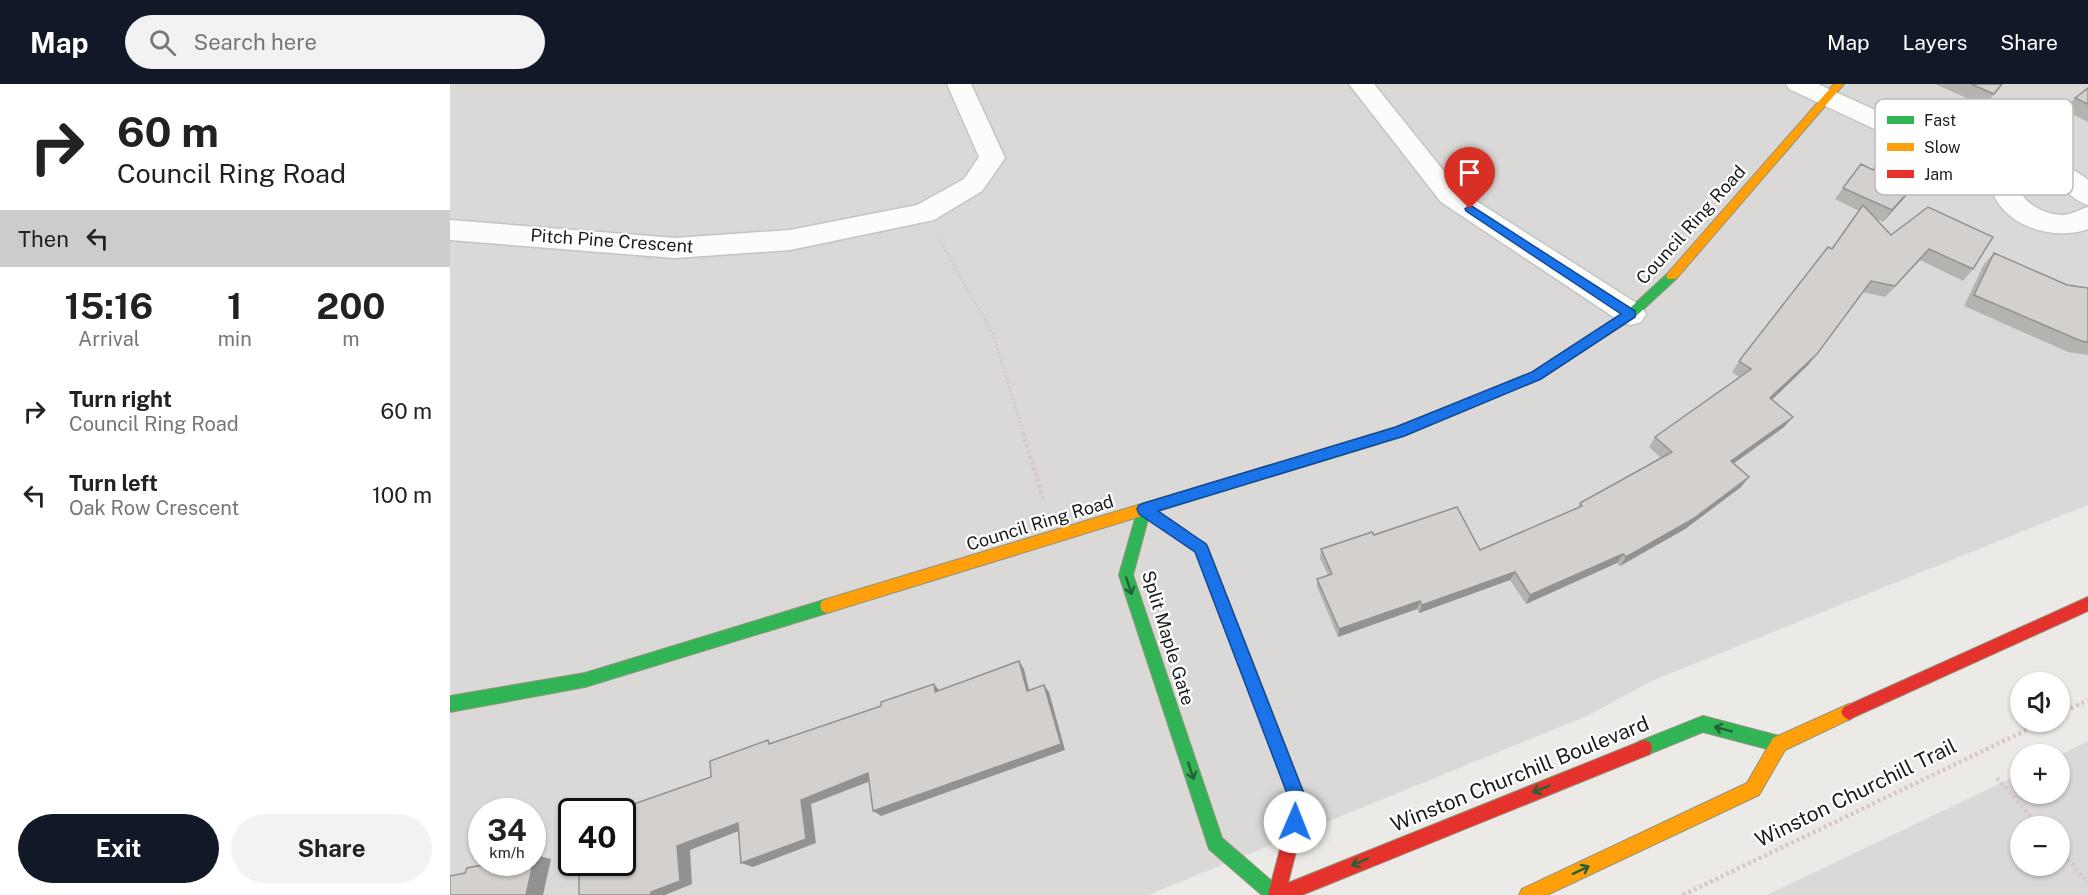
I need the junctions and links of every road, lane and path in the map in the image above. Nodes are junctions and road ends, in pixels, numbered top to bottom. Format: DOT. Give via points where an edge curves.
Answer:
graph roads {
  1 [pos="958,84"];
  2 [pos="1361,84"];
  3 [pos="1798,84"];
  4 [pos="1833,91"];
  5 [pos="1875,113"];
  6 [pos="2073,181"];
  7 [pos="2006,195"];
  8 [pos="2088,196"];
  9 [pos="924,213"];
  10 [pos="2088,216"];
  11 [pos="450,230"];
  12 [pos="1630,314"];
  13 [pos="1044,501"];
  14 [pos="1144,509"];
  15 [pos="2088,604"];
  16 [pos="2088,700"];
  17 [pos="450,704"];
  18 [pos="2070,709"];
  19 [pos="2022,732"];
  20 [pos="1779,744"];
  21 [pos="1997,778"];
  22 [pos="2030,816"];
  23 [pos="2070,862"];
  24 [pos="2088,883"];
  25 [pos="1277,895"];
  26 [pos="1528,895"];
  27 [pos="1683,895"];
  1 -- 9 [label="street, Pitch Pine Crescent" via="992,158 973,185"];
  2 -- 12 [label="street" via="1450,196"];
  3 -- 4 [label="street"];
  4 -- 5 [label="street"];
  4 -- 12 [label="street, Council Ring Road" via="1665,285"];
  6 -- 8 [label="street"];
  7 -- 10 [label="street" via="2026,214 2046,222 2067,224"];
  9 -- 11 [label="street, Pitch Pine Crescent" via="790,240 675,248"];
  9 -- 13 [label="path" via="993,334"];
  12 -- 14 [label="street, Council Ring Road" via="1536,376 1410,428"];
  14 -- 17 [label="street, Council Ring Road" via="585,680"];
  14 -- 25 [label="street, Split Maple Gate, one-way" via="1126,575 1215,843"];
  14 -- 25 [label="street" via="1201,548 1300,804"];
  15 -- 20 [label="street"];
  16 -- 18 [label="path"];
  19 -- 27 [label="path, Winston Churchill Trail"];
  20 -- 25 [label="street, Winston Churchill Boulevard, one-way" via="1703,723"];
  26 -- 20 [label="street, one-way" via="1753,789"];
  21 -- 22 [label="path"];
  23 -- 24 [label="path"];
}
